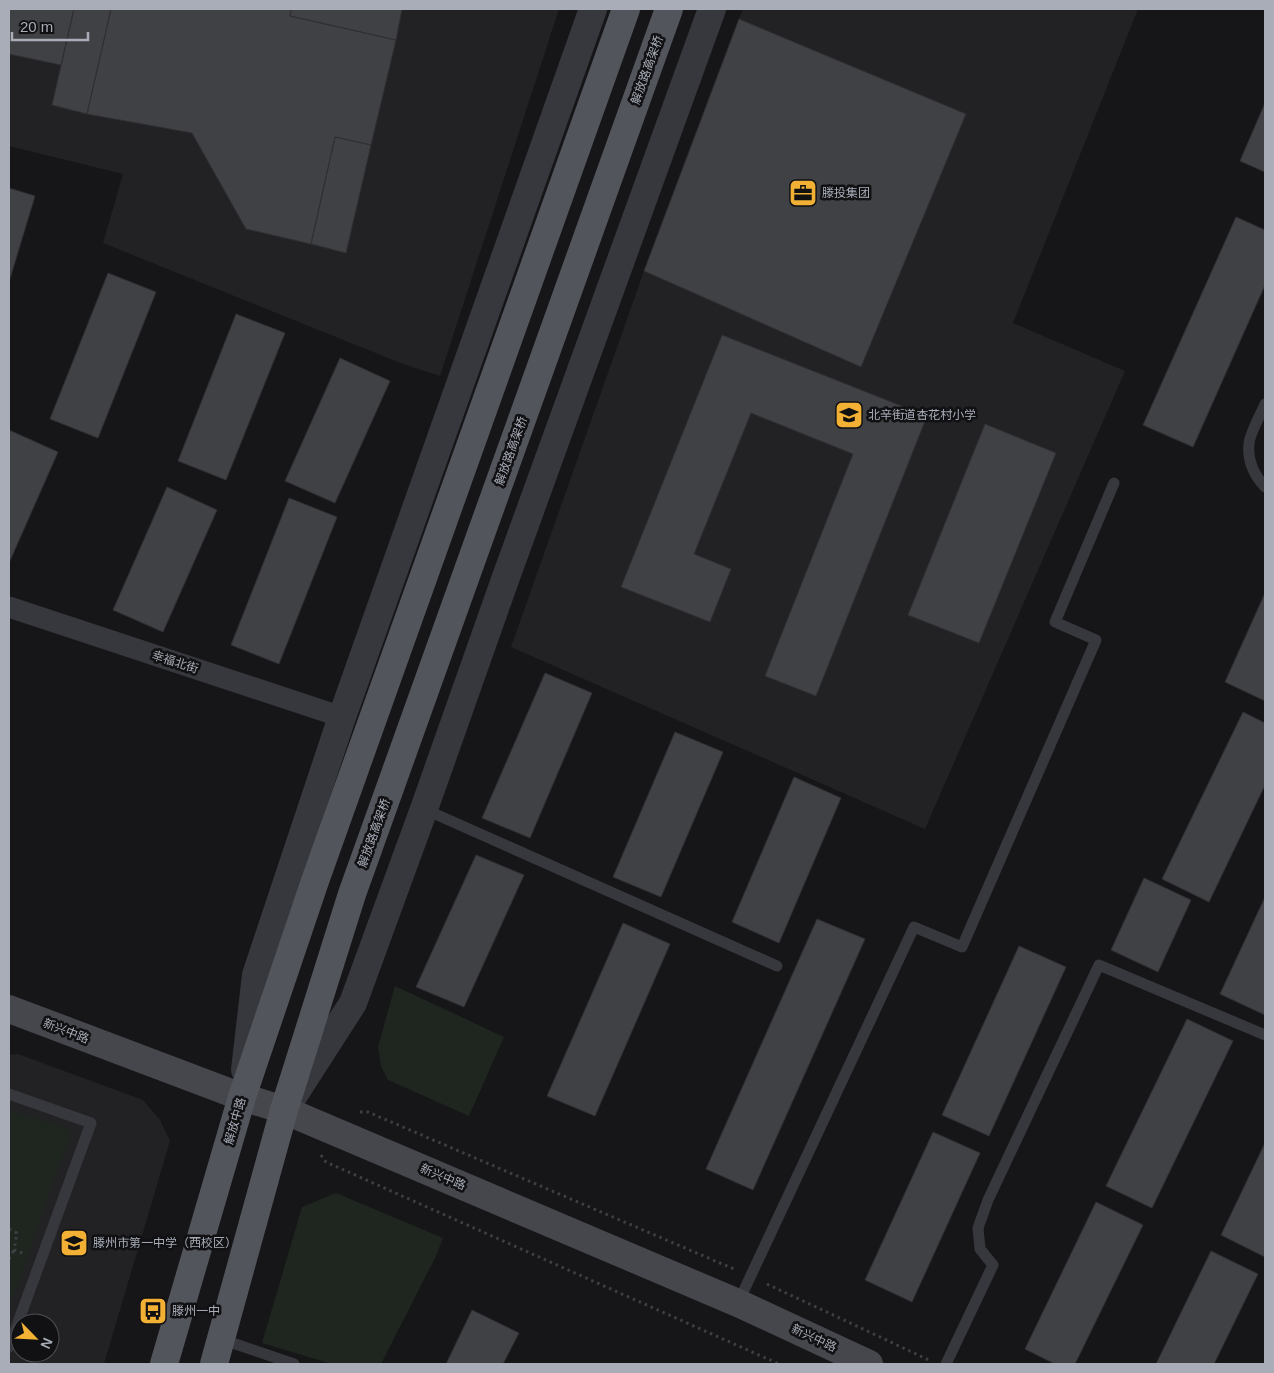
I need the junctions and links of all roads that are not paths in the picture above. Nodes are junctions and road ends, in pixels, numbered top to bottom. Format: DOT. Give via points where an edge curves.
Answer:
graph roads {
  1 [pos="593,9"];
  2 [pos="626,9"];
  3 [pos="669,9"];
  4 [pos="712,9"];
  5 [pos="1265,404"];
  6 [pos="1114,483"];
  7 [pos="1265,486"];
  8 [pos="9,607"];
  9 [pos="342,717"];
  10 [pos="424,808"];
  11 [pos="777,966"];
  12 [pos="9,1009"];
  13 [pos="1265,1035"];
  14 [pos="9,1094"];
  15 [pos="242,1097"];
  16 [pos="284,1110"];
  17 [pos="738,1303"];
  18 [pos="221,1339"];
  19 [pos="9,1347"];
  20 [pos="164,1364"];
  21 [pos="214,1364"];
  22 [pos="294,1364"];
  23 [pos="869,1364"];
  24 [pos="946,1364"];
  1 -- 9 [label="street"];
  2 -- 15 [label="main road, 解放中路" via="315,881"];
  3 -- 16 [label="main road, 解放路高架桥" via="352,894"];
  4 -- 10 [label="street"];
  5 -- 7 [label="lane" via="1248,443 1255,476"];
  6 -- 17 [label="lane" via="1055,622 1096,640 962,947 914,927"];
  8 -- 9 [label="street, 幸福北街"];
  9 -- 15 [label="street" via="256,975"];
  10 -- 11 [label="lane"];
  10 -- 16 [label="street" via="353,1003"];
  12 -- 15 [label="main road, 新兴中路"];
  13 -- 24 [label="lane" via="1099,964 988,1200 978,1228 980,1249 993,1265"];
  14 -- 19 [label="lane" via="91,1123"];
  15 -- 16 [label="main road, 新兴中路"];
  15 -- 20 [label="main road, 解放中路"];
  16 -- 17 [label="main road, 新兴中路"];
  16 -- 18 [label="main road"];
  17 -- 23 [label="main road, 新兴中路"];
  18 -- 21 [label="main road"];
  18 -- 22 [label="lane"];
}
